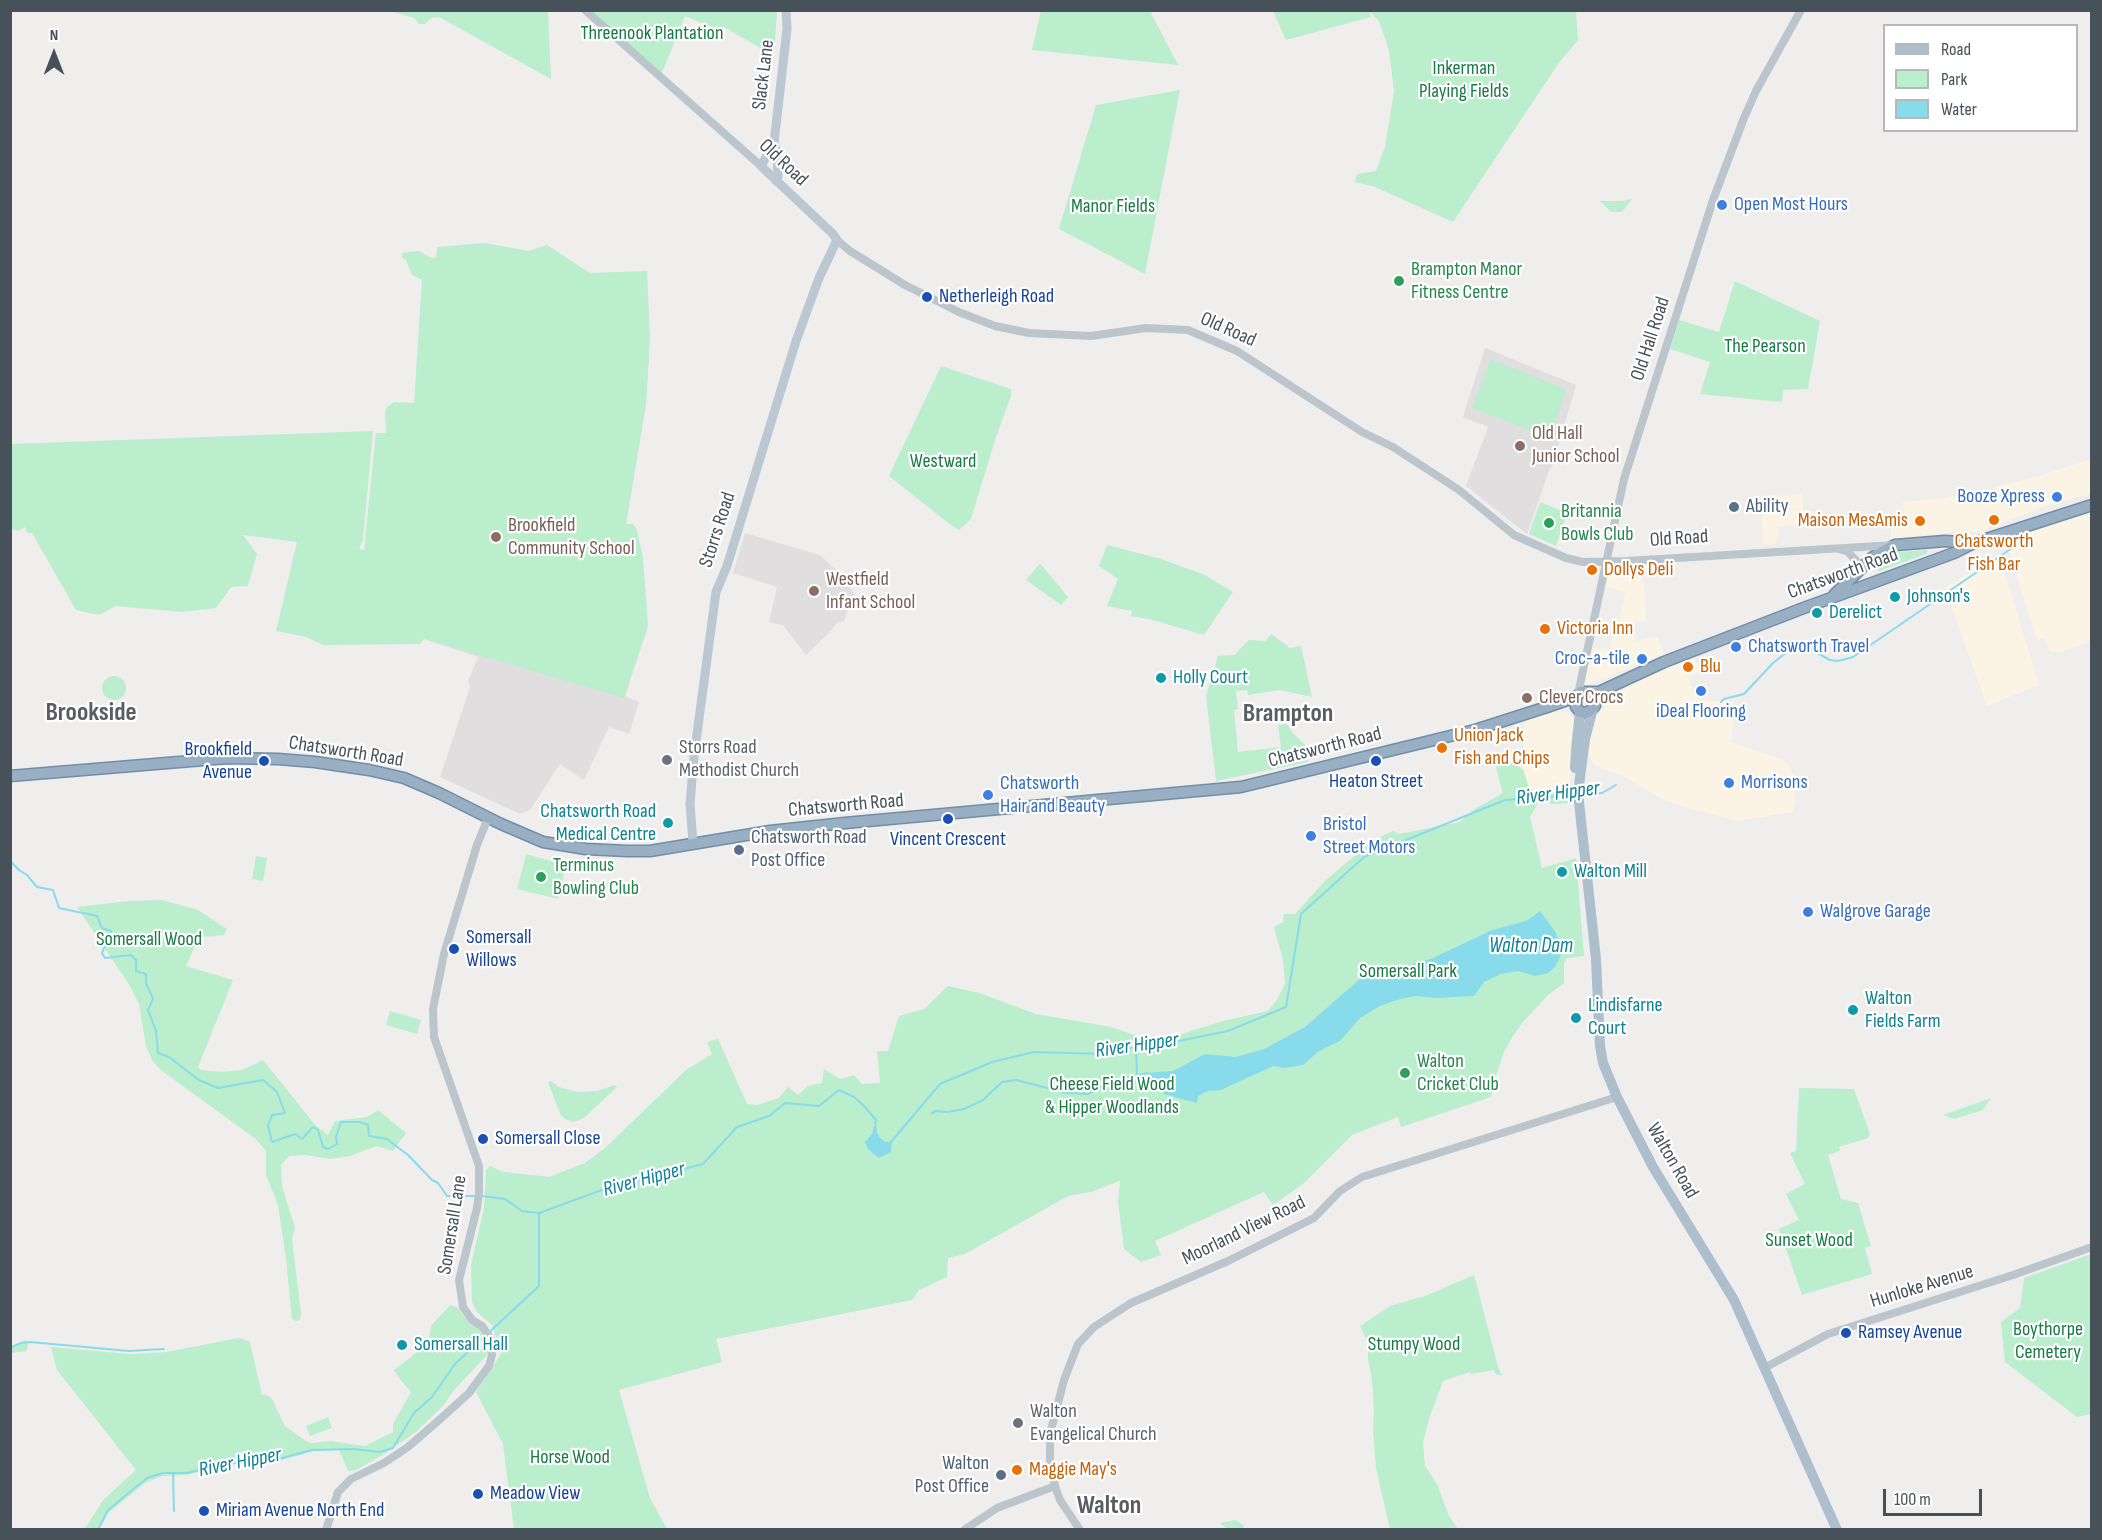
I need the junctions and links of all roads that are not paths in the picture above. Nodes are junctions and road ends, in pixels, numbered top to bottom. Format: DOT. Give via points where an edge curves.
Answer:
graph roads {
  1 [pos="585,10"];
  2 [pos="786,10"];
  3 [pos="1802,10"];
  4 [pos="774,142"];
  5 [pos="761,166"];
  6 [pos="776,181"];
  7 [pos="837,240"];
  8 [pos="2091,505"];
  9 [pos="1930,542"];
  10 [pos="1974,543"];
  11 [pos="1895,545"];
  12 [pos="1838,549"];
  13 [pos="1933,560"];
  14 [pos="1606,562"];
  15 [pos="1862,567"];
  16 [pos="1881,580"];
  17 [pos="1830,598"];
  18 [pos="1611,688"];
  19 [pos="1590,693"];
  20 [pos="1577,702"];
  21 [pos="1594,707"];
  22 [pos="10,776"];
  23 [pos="1579,780"];
  24 [pos="488,818"];
  25 [pos="693,843"];
  26 [pos="1617,1098"];
  27 [pos="2091,1247"];
  28 [pos="1766,1367"];
  29 [pos="1055,1486"];
  30 [pos="1834,1528"];
  31 [pos="326,1530"];
  32 [pos="964,1530"];
  33 [pos="1080,1530"];
  1 -- 5 [label="street, Old Road"];
  2 -- 4 [label="main road, Slack Lane"];
  3 -- 14 [label="street, Old Hall Road" via="1756,91 1716,190 1624,479"];
  4 -- 5 [label="main road, Slack Lane"];
  4 -- 6 [label="main road, Slack Lane"];
  5 -- 6 [label="main road, Old Road"];
  6 -- 7 [label="main road, Old Road"];
  7 -- 14 [label="street, Old Road" via="905,285 995,326 1029,333 1082,336 1146,328 1198,334 1237,351 1362,432 1394,447 1459,490 1517,537 1566,558"];
  7 -- 25 [label="main road, Storrs Road" via="796,341 716,592 694,756 690,804"];
  8 -- 10 [label="highway, Chatsworth Road"];
  9 -- 10 [label="highway"];
  9 -- 11 [label="highway"];
  9 -- 13 [label="highway" via="1936,550"];
  10 -- 13 [label="highway, Chatsworth Road"];
  11 -- 12 [label="street, Old Road"];
  11 -- 15 [label="highway"];
  12 -- 14 [label="street, Old Road"];
  12 -- 15 [label="street" via="1847,551"];
  13 -- 16 [label="highway, Chatsworth Road"];
  14 -- 20 [label="street, Old Hall Road"];
  15 -- 16 [label="highway" via="1870,577"];
  15 -- 17 [label="highway"];
  16 -- 17 [label="highway, Chatsworth Road"];
  17 -- 18 [label="highway, Chatsworth Road" via="1664,662"];
  18 -- 19 [label="highway, Chatsworth Road"];
  18 -- 21 [label="highway, Chatsworth Road"];
  19 -- 20 [label="highway" via="1584,692"];
  19 -- 21 [label="highway"];
  20 -- 21 [label="highway" via="1586,712"];
  20 -- 23 [label="main road, Walton Road" via="1575,767"];
  20 -- 25 [label="highway, Chatsworth Road" via="1241,787 845,823"];
  21 -- 23 [label="main road, Walton Road"];
  22 -- 24 [label="highway, Chatsworth Road" via="220,759 278,759 404,778"];
  23 -- 26 [label="main road, Walton Road" via="1600,1046"];
  24 -- 25 [label="highway, Chatsworth Road" via="543,842 586,849 650,851"];
  24 -- 31 [label="street, Somersall Lane" via="444,954 433,1009 434,1037 478,1158 477,1208 459,1280 463,1307 491,1339 493,1351 489,1366 469,1393 408,1447 351,1479 338,1492"];
  26 -- 28 [label="main road, Walton Road" via="1653,1167 1734,1300"];
  26 -- 29 [label="street, Moorland View Road" via="1362,1178 1340,1191 1314,1218 1112,1314 1082,1338 1070,1363 1050,1434"];
  27 -- 28 [label="street, Hunloke Avenue" via="1828,1334"];
  28 -- 30 [label="main road, Walton Road"];
  29 -- 32 [label="street" via="997,1508"];
  29 -- 33 [label="street, Moorland View Road"];
}
